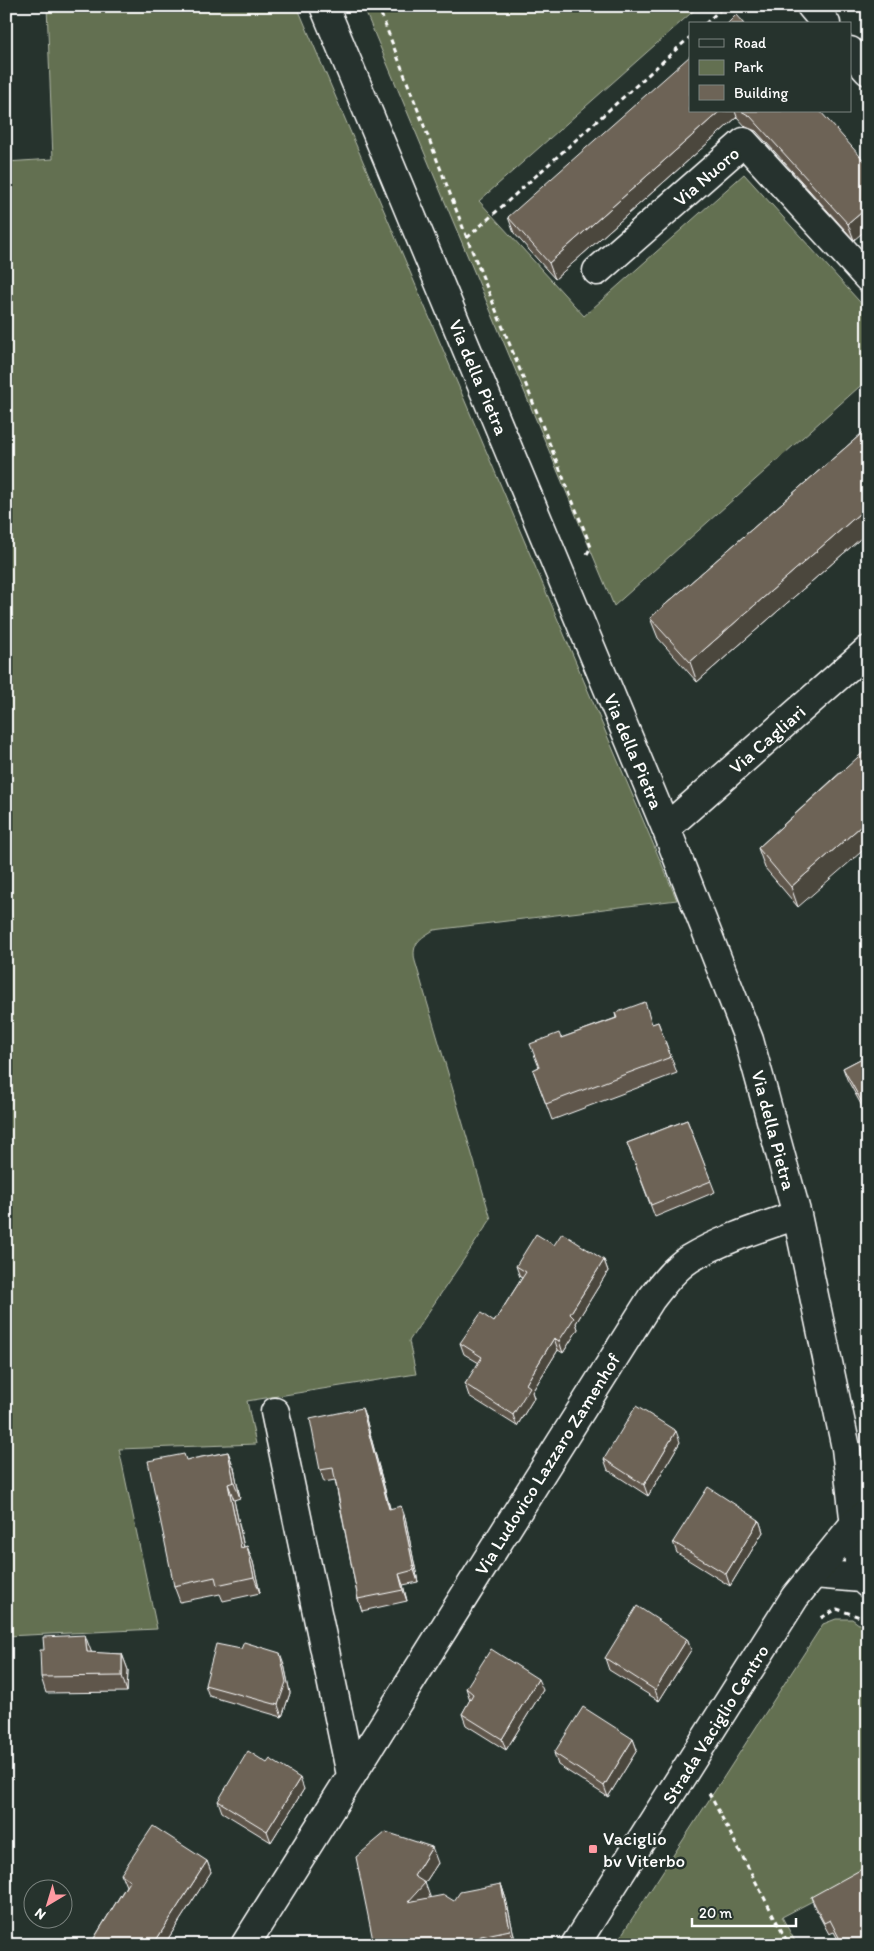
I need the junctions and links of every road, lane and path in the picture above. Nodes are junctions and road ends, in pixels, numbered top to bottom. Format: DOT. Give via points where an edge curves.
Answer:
graph roads {
  1 [pos="324,6"];
  2 [pos="378,6"];
  3 [pos="724,6"];
  4 [pos="811,6"];
  5 [pos="707,22"];
  6 [pos="824,22"];
  7 [pos="689,38"];
  8 [pos="852,53"];
  9 [pos="868,71"];
  10 [pos="467,238"];
  11 [pos="597,271"];
  12 [pos="868,278"];
  13 [pos="568,592"];
  14 [pos="868,650"];
  15 [pos="666,828"];
  16 [pos="797,1215"];
  17 [pos="275,1412"];
  18 [pos="861,1517"];
  19 [pos="814,1574"];
  20 [pos="864,1581"];
  21 [pos="352,1774"];
  22 [pos="707,1790"];
  23 [pos="245,1945"];
  24 [pos="576,1945"];
  25 [pos="789,1945"];
  1 -- 13 [label="street, Via della Pietra"];
  2 -- 10 [label="path"];
  3 -- 5 [label="path"];
  4 -- 6 [label="street"];
  7 -- 10 [label="path"];
  8 -- 9 [label="street"];
  10 -- 13 [label="path" via="591,547"];
  11 -- 12 [label="street, Via Nuoro" via="744,142"];
  13 -- 15 [label="street, Via della Pietra"];
  14 -- 15 [label="street, Via Cagliari"];
  15 -- 16 [label="street, Via della Pietra" via="749,1040"];
  16 -- 18 [label="street, Via della Pietra"];
  16 -- 21 [label="street, Via Ludovico Lazzaro Zamenhof" via="737,1237 688,1260 667,1279 636,1322"];
  17 -- 21 [label="street"];
  18 -- 19 [label="street, Strada Vaciglio Centro"];
  18 -- 20 [label="street, Via della Pietra"];
  19 -- 20 [label="street"];
  19 -- 24 [label="street, Strada Vaciglio Centro" via="795,1597"];
  21 -- 23 [label="street, Via Ludovico Lazzaro Zamenhof"];
  22 -- 25 [label="path"];
}
